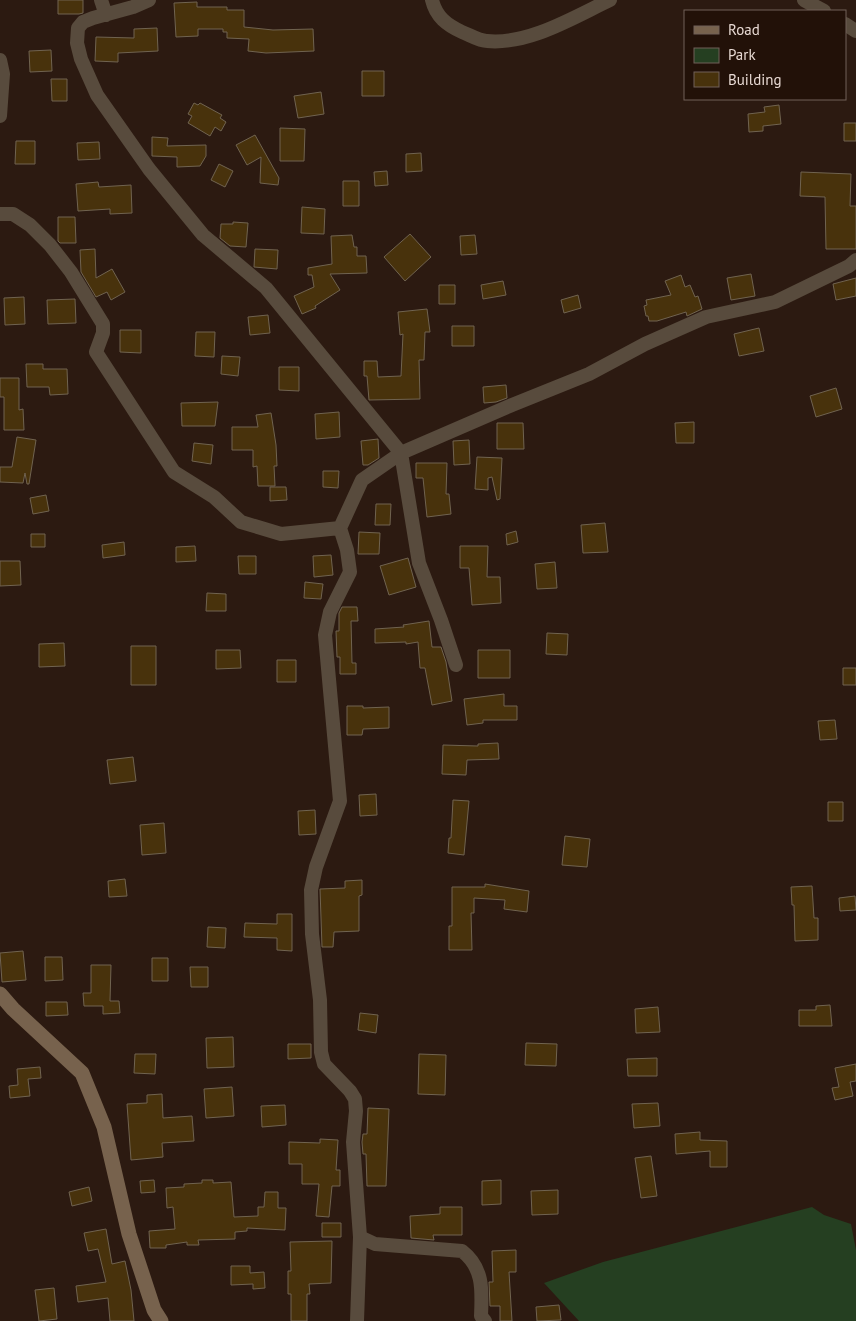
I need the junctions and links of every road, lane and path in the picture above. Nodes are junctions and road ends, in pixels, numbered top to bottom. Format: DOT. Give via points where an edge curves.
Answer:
graph roads {
  1 [pos="101,0"];
  2 [pos="149,0"];
  3 [pos="432,0"];
  4 [pos="610,0"];
  5 [pos="804,0"];
  6 [pos="822,10"];
  7 [pos="106,15"];
  8 [pos="0,60"];
  9 [pos="0,116"];
  10 [pos="0,214"];
  11 [pos="856,260"];
  12 [pos="401,453"];
  13 [pos="340,528"];
  14 [pos="456,665"];
  15 [pos="0,994"];
  16 [pos="360,1237"];
  17 [pos="161,1321"];
  18 [pos="357,1321"];
  19 [pos="362,1321"];
  20 [pos="485,1321"];
  1 -- 7 [label="street"];
  2 -- 7 [label="street"];
  3 -- 4 [label="street" via="448,26 486,41 514,40 551,28"];
  5 -- 6 [label="street"];
  7 -- 12 [label="street" via="83,22 78,28 77,43 97,95 118,127 203,235 266,288"];
  8 -- 9 [label="street" via="3,74"];
  10 -- 13 [label="street" via="13,214 30,225 71,272 102,324 96,352 100,360 174,472 214,496 241,522 281,534"];
  11 -- 12 [label="street" via="775,302 706,317 589,374"];
  12 -- 13 [label="street" via="362,480"];
  12 -- 14 [label="street" via="419,563"];
  13 -- 16 [label="street" via="350,572 330,612 325,634 340,801 311,890 312,934 324,1064 355,1098 353,1142"];
  15 -- 17 [label="main road" via="82,1073 104,1127 129,1234 154,1310"];
  16 -- 18 [label="street"];
  16 -- 19 [label="street"];
  16 -- 20 [label="street" via="375,1244 462,1251 470,1256 482,1286 481,1316"];
}
